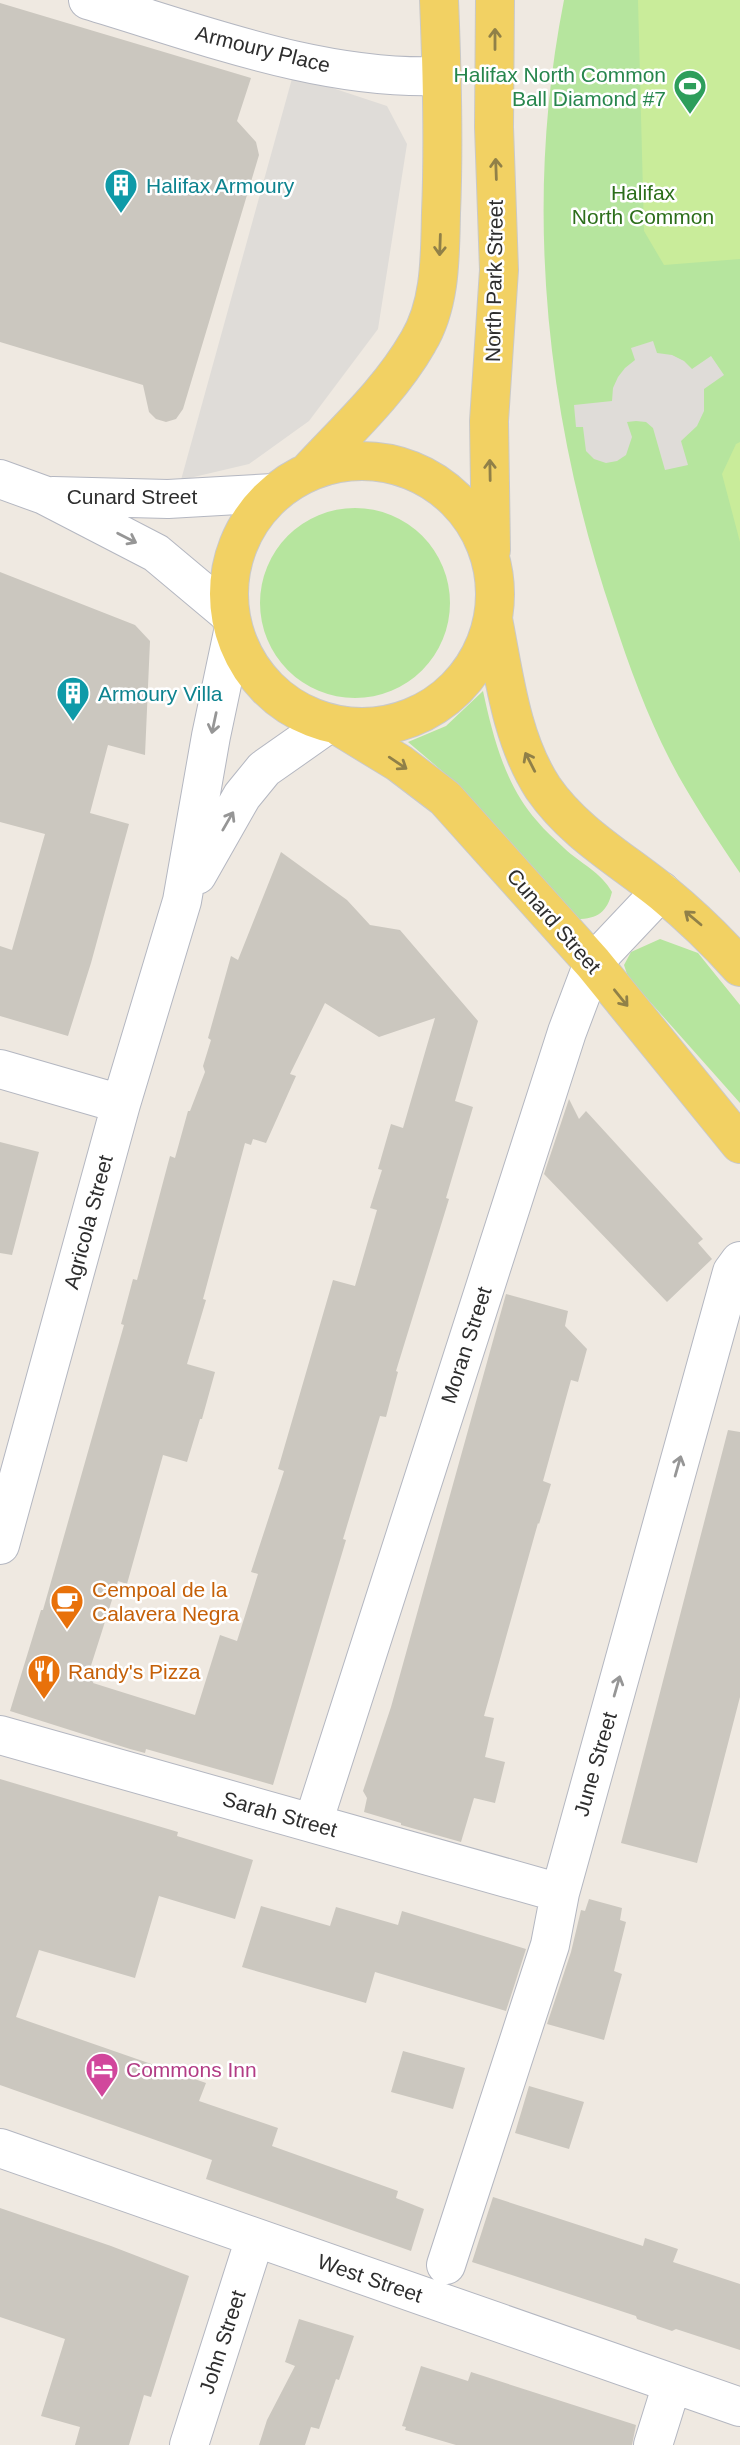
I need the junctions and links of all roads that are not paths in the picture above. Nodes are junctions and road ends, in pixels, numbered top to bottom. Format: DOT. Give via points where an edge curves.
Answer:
graph roads {
  1 [pos="88,0"];
  2 [pos="439,0"];
  3 [pos="495,0"];
  4 [pos="442,76"];
  5 [pos="308,472"];
  6 [pos="0,479"];
  7 [pos="274,493"];
  8 [pos="44,495"];
  9 [pos="492,563"];
  10 [pos="493,619"];
  11 [pos="231,624"];
  12 [pos="334,725"];
  13 [pos="662,891"];
  14 [pos="182,901"];
  15 [pos="593,963"];
  16 [pos="740,967"];
  17 [pos="0,1069"];
  18 [pos="121,1104"];
  19 [pos="740,1144"];
  20 [pos="740,1261"];
  21 [pos="0,1545"];
  22 [pos="0,1735"];
  23 [pos="313,1823"];
  24 [pos="559,1893"];
  25 [pos="0,2148"];
  26 [pos="255,2238"];
  27 [pos="446,2265"];
  28 [pos="671,2384"];
  29 [pos="740,2407"];
  30 [pos="189,2445"];
  31 [pos="653,2445"];
  1 -- 4 [label="street, Armoury Place" via="301,63 402,78"];
  2 -- 4 [label="main road"];
  9 -- 3 [label="main road, North Park Street, one-way" via="489,421 499,270"];
  4 -- 5 [label="main road, one-way" via="442,189 434,303 419,341 391,381"];
  5 -- 7 [label="main road"];
  5 -- 9 [label="main road" via="340,462 373,461 406,468 436,482 461,504 480,531"];
  6 -- 8 [label="street"];
  7 -- 8 [label="street, Cunard Street" via="168,499"];
  7 -- 11 [label="main road" via="245,528 230,570"];
  8 -- 11 [label="street, Cunard Street, one-way" via="156,553"];
  9 -- 10 [label="main road"];
  10 -- 12 [label="main road" via="483,652 464,681 439,704 408,720 375,728"];
  13 -- 10 [label="main road, one-way" via="582,833 543,788 523,748"];
  11 -- 12 [label="main road, Cunard Street" via="253,673 286,705"];
  11 -- 14 [label="street, Agricola Street, one-way"];
  14 -- 12 [label="street, Agricola Street, one-way" via="242,796 264,769"];
  12 -- 15 [label="main road, Cunard Street, one-way" via="399,763 445,798"];
  13 -- 15 [label="street, Moran Street"];
  16 -- 13 [label="main road, one-way" via="702,925"];
  14 -- 18 [label="street, Agricola Street"];
  15 -- 19 [label="main road, Cunard Street, one-way"];
  15 -- 23 [label="street, Moran Street"];
  17 -- 18 [label="street"];
  18 -- 21 [label="street, Agricola Street"];
  24 -- 20 [label="street, June Street, one-way" via="732,1272"];
  22 -- 23 [label="street, Sarah Street"];
  23 -- 24 [label="street, Sarah Street"];
  24 -- 27 [label="street, June Street" via="550,1945"];
  25 -- 26 [label="street, West Street"];
  26 -- 28 [label="street, West Street"];
  26 -- 30 [label="street, John Street"];
  28 -- 29 [label="street, West Street"];
  28 -- 31 [label="street"];
}
